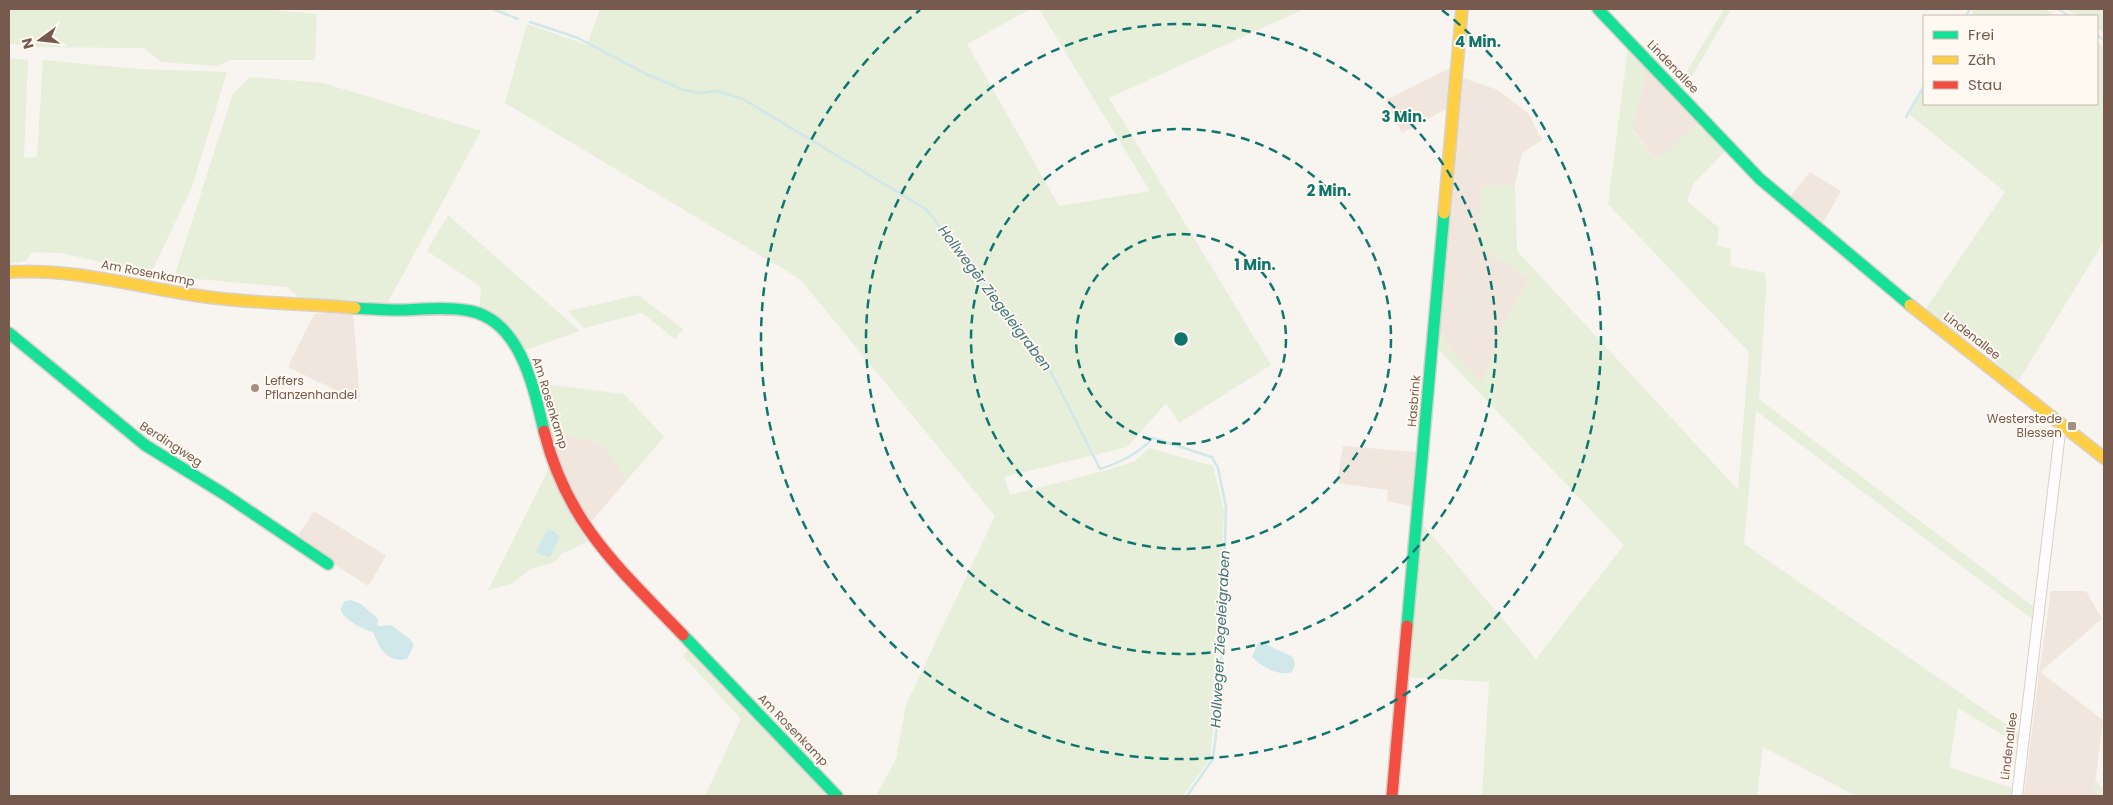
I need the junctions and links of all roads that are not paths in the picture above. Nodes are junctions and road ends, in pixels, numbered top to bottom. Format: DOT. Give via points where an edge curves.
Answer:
graph roads {
  1 [pos="1462,9"];
  2 [pos="1598,9"];
  3 [pos="9,272"];
  4 [pos="9,333"];
  5 [pos="2061,424"];
  6 [pos="2104,458"];
  7 [pos="328,564"];
  8 [pos="837,796"];
  9 [pos="1392,796"];
  10 [pos="2017,796"];
  1 -- 9 [label="street, Hasbrink"];
  2 -- 5 [label="street, Lindenallee" via="1760,180"];
  3 -- 8 [label="street, Am Rosenkamp" via="67,271 191,295 242,301 478,312 508,336 524,361 558,476 589,534"];
  4 -- 7 [label="street, Berdingweg" via="145,445"];
  5 -- 6 [label="street"];
  5 -- 10 [label="street, Lindenallee"];
}
